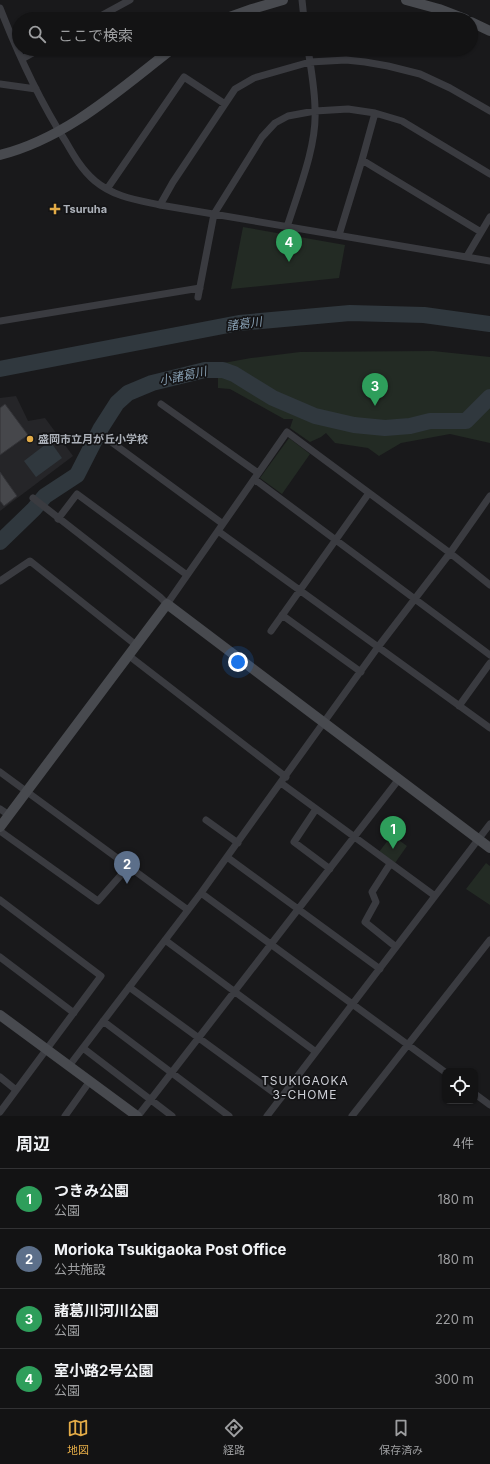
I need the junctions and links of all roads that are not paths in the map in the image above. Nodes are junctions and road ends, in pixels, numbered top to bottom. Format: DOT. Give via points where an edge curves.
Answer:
graph roads {
  1 [pos="130,0"];
  2 [pos="283,0"];
  3 [pos="302,0"];
  4 [pos="406,0"];
  5 [pos="0,8"];
  6 [pos="108,12"];
  7 [pos="242,12"];
  8 [pos="303,12"];
  9 [pos="446,12"];
  10 [pos="478,25"];
  11 [pos="490,31"];
  12 [pos="12,36"];
  13 [pos="21,56"];
  14 [pos="27,56"];
  15 [pos="163,56"];
  16 [pos="309,56"];
  17 [pos="22,59"];
  18 [pos="310,62"];
  19 [pos="0,84"];
  20 [pos="36,89"];
  21 [pos="225,104"];
  22 [pos="316,111"];
  23 [pos="490,111"];
  24 [pos="375,112"];
  25 [pos="59,131"];
  26 [pos="0,154"];
  27 [pos="362,160"];
  28 [pos="490,174"];
  29 [pos="107,189"];
  30 [pos="160,206"];
  31 [pos="214,214"];
  32 [pos="490,217"];
  33 [pos="287,227"];
  34 [pos="481,232"];
  35 [pos="339,235"];
  36 [pos="467,256"];
  37 [pos="490,260"];
  38 [pos="200,288"];
  39 [pos="198,298"];
  40 [pos="0,321"];
  41 [pos="161,404"];
  42 [pos="110,441"];
  43 [pos="256,476"];
  44 [pos="369,493"];
  45 [pos="490,496"];
  46 [pos="33,498"];
  47 [pos="58,519"];
  48 [pos="223,524"];
  49 [pos="218,531"];
  50 [pos="336,540"];
  51 [pos="450,553"];
  52 [pos="187,575"];
  53 [pos="0,581"];
  54 [pos="490,585"];
  55 [pos="300,590"];
  56 [pos="415,599"];
  57 [pos="166,604"];
  58 [pos="282,615"];
  59 [pos="271,631"];
  60 [pos="136,645"];
  61 [pos="378,647"];
  62 [pos="128,655"];
  63 [pos="490,655"];
  64 [pos="490,663"];
  65 [pos="361,672"];
  66 [pos="459,706"];
  67 [pos="324,723"];
  68 [pos="490,728"];
  69 [pos="0,772"];
  70 [pos="399,779"];
  71 [pos="283,780"];
  72 [pos="26,792"];
  73 [pos="0,809"];
  74 [pos="316,809"];
  75 [pos="9,815"];
  76 [pos="206,820"];
  77 [pos="490,824"];
  78 [pos="0,827"];
  79 [pos="0,831"];
  80 [pos="354,837"];
  81 [pos="478,840"];
  82 [pos="238,842"];
  83 [pos="490,848"];
  84 [pos="227,857"];
  85 [pos="390,864"];
  86 [pos="128,867"];
  87 [pos="330,869"];
  88 [pos="201,893"];
  89 [pos="435,896"];
  90 [pos="1,903"];
  91 [pos="298,909"];
  92 [pos="188,910"];
  93 [pos="165,940"];
  94 [pos="490,940"];
  95 [pos="271,944"];
  96 [pos="396,947"];
  97 [pos="0,956"];
  98 [pos="380,969"];
  99 [pos="129,987"];
  100 [pos="235,991"];
  101 [pos="352,1004"];
  102 [pos="74,1012"];
  103 [pos="0,1015"];
  104 [pos="103,1021"];
  105 [pos="198,1038"];
  106 [pos="408,1045"];
  107 [pos="83,1048"];
  108 [pos="46,1050"];
  109 [pos="316,1052"];
  110 [pos="69,1066"];
  111 [pos="442,1070"];
  112 [pos="172,1073"];
  113 [pos="0,1077"];
  114 [pos="90,1081"];
  115 [pos="16,1090"];
  116 [pos="478,1096"];
  117 [pos="281,1098"];
  118 [pos="151,1100"];
  119 [pos="490,1105"];
  120 [pos="0,1112"];
  121 [pos="65,1116"];
  122 [pos="138,1116"];
  123 [pos="172,1116"];
  124 [pos="229,1116"];
  125 [pos="267,1116"];
  126 [pos="352,1116"];
  1 -- 6 [label="street"];
  2 -- 7 [label="street"];
  3 -- 8 [label="street"];
  4 -- 9 [label="street"];
  5 -- 12 [label="street"];
  10 -- 11 [label="street"];
  13 -- 17 [label="street"];
  14 -- 17 [label="street"];
  15 -- 25 [label="street" via="99,106"];
  16 -- 18 [label="street"];
  17 -- 20 [label="street"];
  18 -- 21 [label="street" via="254,78 236,89"];
  18 -- 22 [label="street"];
  18 -- 23 [label="street" via="346,60 420,74"];
  19 -- 20 [label="street"];
  20 -- 25 [label="street"];
  21 -- 29 [label="street" via="184,77"];
  21 -- 30 [label="street"];
  22 -- 24 [label="street" via="348,109"];
  22 -- 31 [label="street" via="288,116 275,123 262,137"];
  22 -- 33 [label="street" via="309,154"];
  24 -- 27 [label="street"];
  24 -- 28 [label="street" via="402,121"];
  25 -- 26 [label="street"];
  25 -- 29 [label="street" via="80,165"];
  27 -- 34 [label="street"];
  27 -- 35 [label="street"];
  29 -- 30 [label="street" via="123,198"];
  30 -- 31 [label="street"];
  31 -- 33 [label="street"];
  31 -- 38 [label="street"];
  32 -- 34 [label="street"];
  33 -- 35 [label="street"];
  34 -- 36 [label="street"];
  35 -- 36 [label="street"];
  36 -- 37 [label="street"];
  38 -- 39 [label="street"];
  38 -- 40 [label="street"];
  41 -- 43 [label="street"];
  42 -- 48 [label="street"];
  43 -- 44 [label="street" via="287,432"];
  43 -- 48 [label="street"];
  43 -- 50 [label="street"];
  44 -- 50 [label="street"];
  44 -- 51 [label="street"];
  45 -- 51 [label="street"];
  46 -- 47 [label="street"];
  47 -- 52 [label="street" via="77,494"];
  47 -- 57 [label="street"];
  48 -- 49 [label="street"];
  49 -- 52 [label="street"];
  49 -- 55 [label="street"];
  50 -- 55 [label="street"];
  50 -- 56 [label="street"];
  51 -- 54 [label="street"];
  51 -- 56 [label="street"];
  52 -- 57 [label="street"];
  53 -- 60 [label="street" via="30,561"];
  55 -- 58 [label="street"];
  55 -- 61 [label="street"];
  56 -- 61 [label="street"];
  56 -- 63 [label="street"];
  57 -- 60 [label="street"];
  57 -- 67 [label="street"];
  58 -- 59 [label="street"];
  58 -- 65 [label="street"];
  60 -- 62 [label="street"];
  61 -- 65 [label="street"];
  61 -- 66 [label="street"];
  62 -- 71 [label="street"];
  62 -- 72 [label="street"];
  64 -- 66 [label="street"];
  65 -- 67 [label="street"];
  66 -- 68 [label="street"];
  67 -- 70 [label="street"];
  67 -- 71 [label="street"];
  69 -- 72 [label="street"];
  70 -- 80 [label="street"];
  70 -- 81 [label="street"];
  71 -- 74 [label="street"];
  71 -- 82 [label="street"];
  72 -- 75 [label="street"];
  72 -- 86 [label="street"];
  73 -- 75 [label="street"];
  74 -- 80 [label="street"];
  74 -- 87 [label="street" via="294,842"];
  75 -- 78 [label="street"];
  76 -- 82 [label="street"];
  77 -- 81 [label="street"];
  79 -- 86 [label="street" via="98,901"];
  80 -- 85 [label="street"];
  80 -- 87 [label="street"];
  81 -- 83 [label="street"];
  81 -- 89 [label="street"];
  82 -- 84 [label="street"];
  84 -- 88 [label="street"];
  84 -- 91 [label="street"];
  85 -- 89 [label="street"];
  85 -- 96 [label="street" via="372,892 376,902 365,922"];
  86 -- 92 [label="street"];
  87 -- 91 [label="street"];
  88 -- 92 [label="street"];
  88 -- 95 [label="street"];
  89 -- 96 [label="street"];
  90 -- 102 [label="street" via="101,976"];
  91 -- 95 [label="street"];
  91 -- 98 [label="street"];
  92 -- 93 [label="street"];
  93 -- 99 [label="street"];
  93 -- 100 [label="street"];
  94 -- 106 [label="street"];
  95 -- 100 [label="street"];
  95 -- 101 [label="street"];
  96 -- 98 [label="street"];
  97 -- 102 [label="street"];
  98 -- 101 [label="street"];
  99 -- 104 [label="street"];
  99 -- 105 [label="street"];
  100 -- 105 [label="street"];
  100 -- 109 [label="street"];
  101 -- 106 [label="street"];
  101 -- 109 [label="street"];
  102 -- 108 [label="street"];
  103 -- 108 [label="street"];
  104 -- 107 [label="street"];
  104 -- 112 [label="street"];
  105 -- 112 [label="street"];
  105 -- 117 [label="street"];
  106 -- 111 [label="street"];
  106 -- 126 [label="street"];
  107 -- 110 [label="street"];
  107 -- 118 [label="street"];
  108 -- 110 [label="street"];
  108 -- 115 [label="street"];
  109 -- 117 [label="street"];
  110 -- 114 [label="street"];
  112 -- 118 [label="street"];
  112 -- 124 [label="street"];
  113 -- 115 [label="street"];
  114 -- 121 [label="street"];
  114 -- 122 [label="street"];
  115 -- 120 [label="street"];
  116 -- 119 [label="street"];
  117 -- 125 [label="street"];
  118 -- 122 [label="street"];
  118 -- 123 [label="street"];
}
